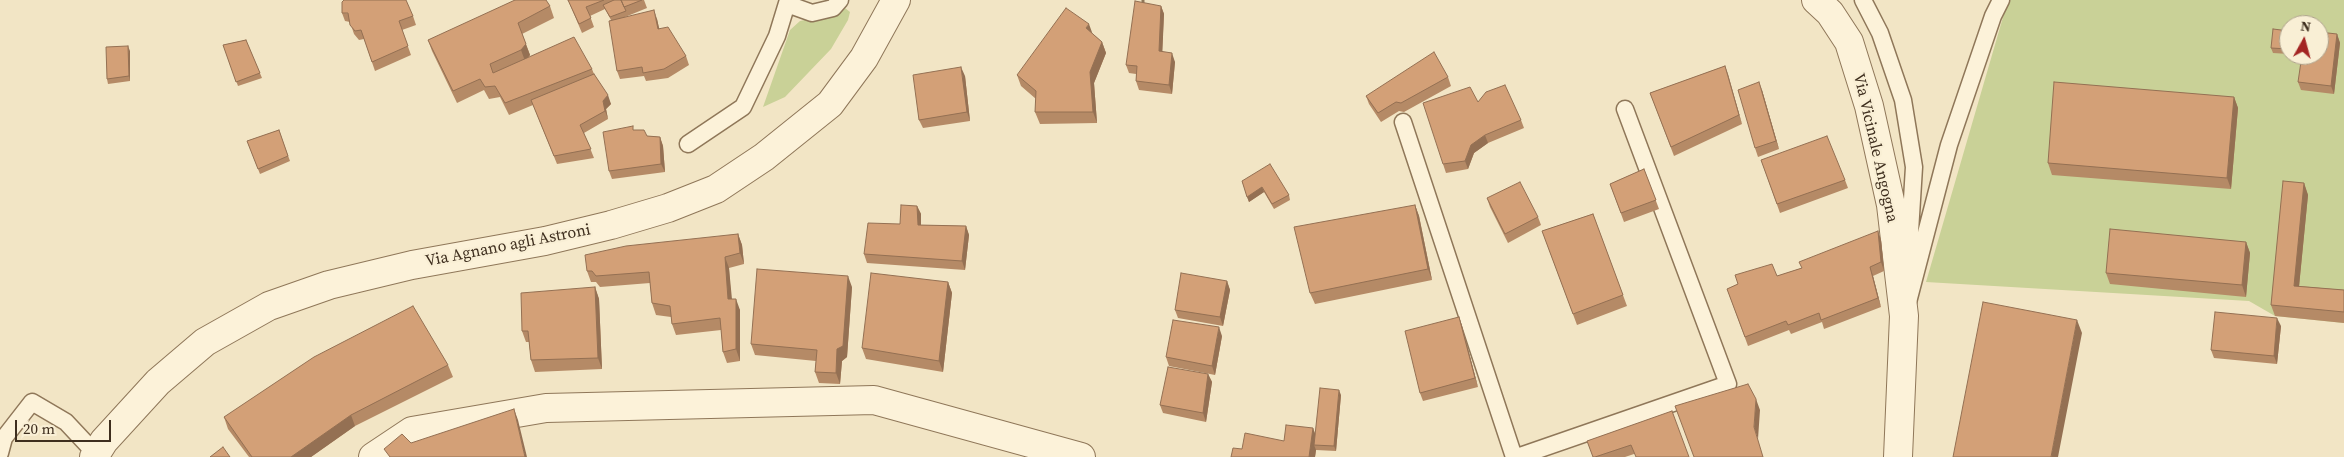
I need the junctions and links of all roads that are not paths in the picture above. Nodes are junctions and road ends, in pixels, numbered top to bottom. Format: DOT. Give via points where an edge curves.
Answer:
graph roads {
  1 [pos="840,0"];
  2 [pos="896,0"];
  3 [pos="1816,0"];
  4 [pos="1863,0"];
  5 [pos="2001,0"];
  6 [pos="788,2"];
  7 [pos="1994,8"];
  8 [pos="1625,109"];
  9 [pos="1402,122"];
  10 [pos="688,144"];
  11 [pos="1904,316"];
  12 [pos="0,453"];
  13 [pos="95,455"];
  14 [pos="373,457"];
  15 [pos="1081,457"];
  16 [pos="1515,457"];
  17 [pos="1898,457"];
  1 -- 6 [label="lane" via="833,8 812,13"];
  2 -- 13 [label="street, Via Agnano agli Astroni" via="864,58 830,104 764,157 716,189 668,208 546,241 412,265 329,285 268,306 206,342 158,382"];
  3 -- 11 [label="street, Via Vicinale Angogna" via="1830,12 1848,42 1869,106 1891,205"];
  4 -- 11 [label="lane" via="1880,33 1903,100 1914,168"];
  5 -- 7 [label="lane"];
  6 -- 10 [label="lane" via="777,36 743,107"];
  7 -- 11 [label="lane" via="1950,145"];
  8 -- 16 [label="lane" via="1728,384"];
  9 -- 16 [label="lane"];
  11 -- 17 [label="street, Via Vicinale Angogna"];
  12 -- 13 [label="lane" via="4,438 32,402 66,422"];
  14 -- 15 [label="street" via="412,430 546,408 874,400"];
}
